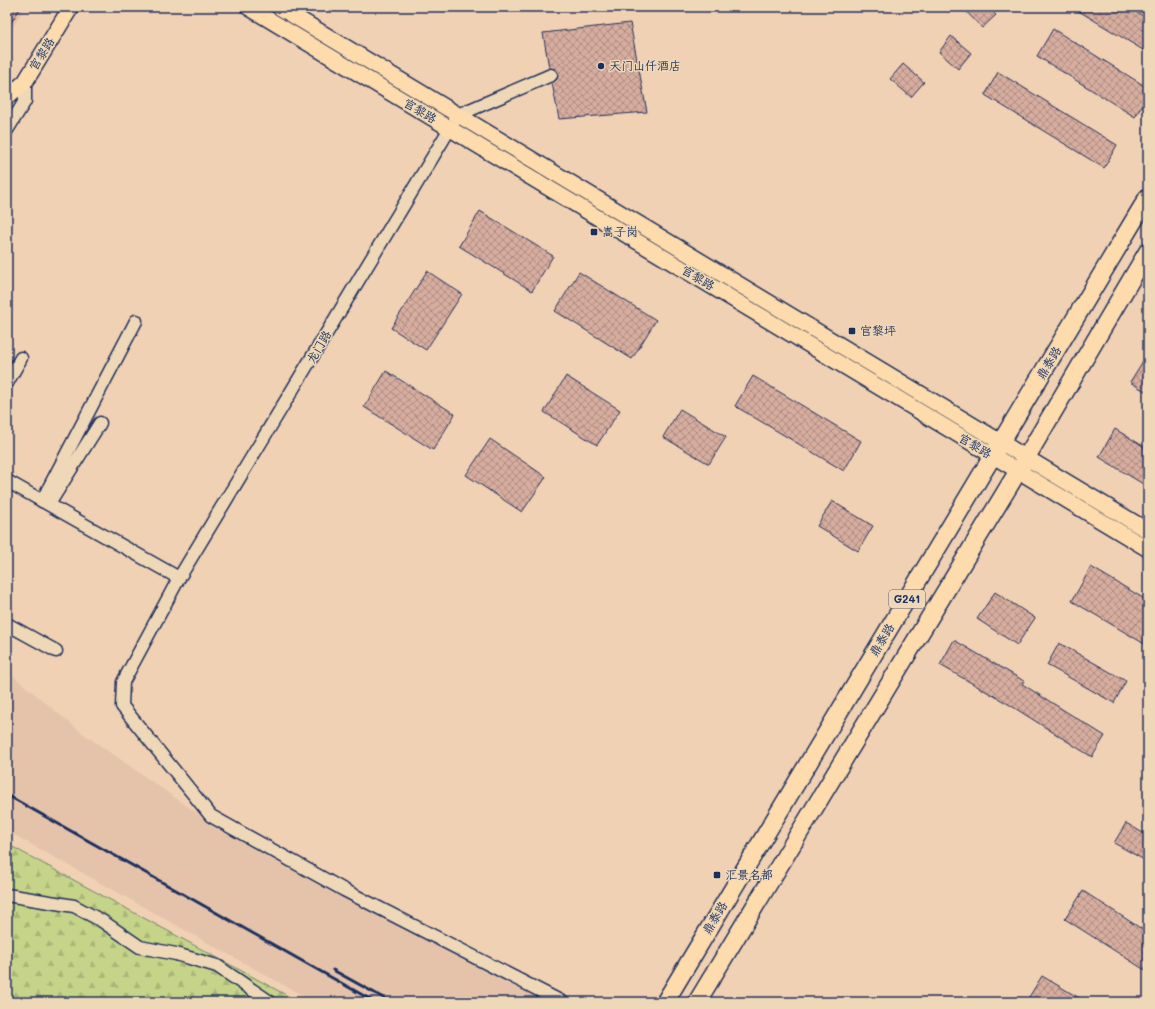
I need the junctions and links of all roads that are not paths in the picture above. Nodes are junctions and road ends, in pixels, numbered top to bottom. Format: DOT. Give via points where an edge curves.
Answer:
graph roads {
  1 [pos="71,7"];
  2 [pos="248,7"];
  3 [pos="279,7"];
  4 [pos="551,75"];
  5 [pos="25,82"];
  6 [pos="7,97"];
  7 [pos="458,115"];
  8 [pos="450,129"];
  9 [pos="7,130"];
  10 [pos="1148,197"];
  11 [pos="1148,251"];
  12 [pos="136,321"];
  13 [pos="21,358"];
  14 [pos="7,383"];
  15 [pos="100,423"];
  16 [pos="996,449"];
  17 [pos="1022,465"];
  18 [pos="7,481"];
  19 [pos="46,502"];
  20 [pos="1148,531"];
  21 [pos="1148,549"];
  22 [pos="179,578"];
  23 [pos="7,624"];
  24 [pos="56,651"];
  25 [pos="7,895"];
  26 [pos="668,997"];
  27 [pos="270,1002"];
  28 [pos="562,1002"];
  29 [pos="687,1002"];
  30 [pos="697,1002"];
  1 -- 5 [label="main road, 官黎路"];
  2 -- 8 [label="main road, 官黎路"];
  3 -- 7 [label="main road, 官黎路"];
  4 -- 7 [label="street"];
  5 -- 6 [label="main road, 官黎路"];
  5 -- 9 [label="street" via="25,101"];
  7 -- 8 [label="street, 龙门路"];
  7 -- 16 [label="main road, 官黎路"];
  8 -- 16 [label="main road, 官黎路"];
  8 -- 22 [label="street, 龙门路"];
  10 -- 16 [label="highway, 鼎泰路 / G241"];
  11 -- 17 [label="highway, G241"];
  12 -- 19 [label="street"];
  13 -- 14 [label="street"];
  15 -- 19 [label="street"];
  16 -- 17 [label="main road, 官黎路"];
  16 -- 26 [label="highway, 鼎泰路 / G241"];
  17 -- 20 [label="main road, 官黎路"];
  17 -- 21 [label="main road, 官黎路"];
  17 -- 30 [label="highway, G241"];
  18 -- 19 [label="street"];
  19 -- 22 [label="street"];
  22 -- 28 [label="street, 龙门路" via="123,682 122,706 211,816 344,890"];
  23 -- 24 [label="street"];
  25 -- 27 [label="street" via="74,906 102,921 140,947 217,966"];
  26 -- 29 [label="highway, G241"];
}
